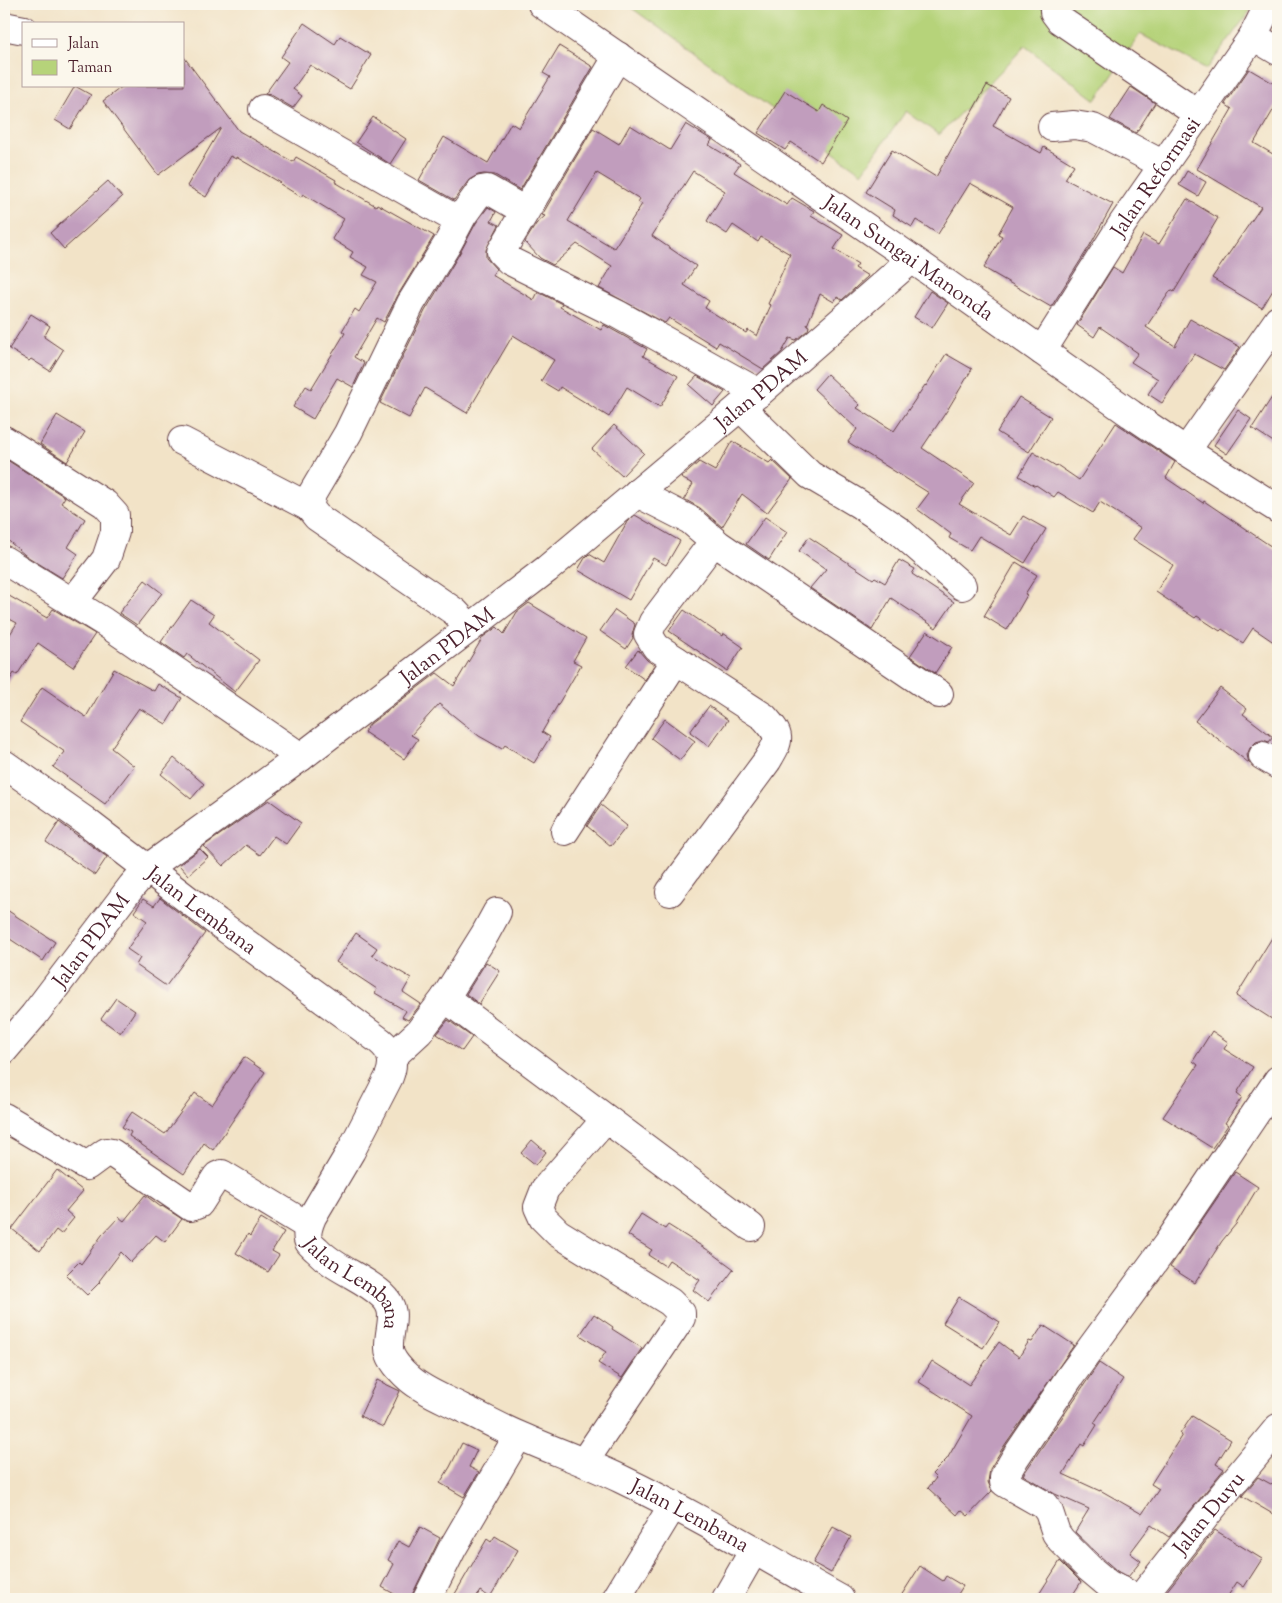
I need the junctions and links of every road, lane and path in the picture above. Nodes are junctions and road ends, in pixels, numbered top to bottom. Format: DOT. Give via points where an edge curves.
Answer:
graph roads {
  1 [pos="542,4"];
  2 [pos="1054,4"];
  3 [pos="1269,4"];
  4 [pos="4,26"];
  5 [pos="22,30"];
  6 [pos="1253,36"];
  7 [pos="1278,51"];
  8 [pos="618,56"];
  9 [pos="263,109"];
  10 [pos="1198,114"];
  11 [pos="1052,127"];
  12 [pos="1164,165"];
  13 [pos="525,210"];
  14 [pos="460,221"];
  15 [pos="912,259"];
  16 [pos="1278,320"];
  17 [pos="1042,351"];
  18 [pos="749,400"];
  19 [pos="4,440"];
  20 [pos="182,441"];
  21 [pos="1186,451"];
  22 [pos="637,493"];
  23 [pos="308,507"];
  24 [pos="1278,510"];
  25 [pos="714,541"];
  26 [pos="4,560"];
  27 [pos="962,586"];
  28 [pos="72,602"];
  29 [pos="470,628"];
  30 [pos="676,660"];
  31 [pos="939,694"];
  32 [pos="301,758"];
  33 [pos="4,764"];
  34 [pos="565,831"];
  35 [pos="148,868"];
  36 [pos="670,892"];
  37 [pos="497,912"];
  38 [pos="444,998"];
  39 [pos="4,1050"];
  40 [pos="392,1057"];
  41 [pos="1278,1080"];
  42 [pos="4,1117"];
  43 [pos="606,1119"];
  44 [pos="308,1226"];
  45 [pos="751,1227"];
  46 [pos="1278,1428"];
  47 [pos="518,1436"];
  48 [pos="584,1462"];
  49 [pos="673,1505"];
  50 [pos="754,1550"];
  51 [pos="426,1599"];
  52 [pos="616,1599"];
  53 [pos="726,1599"];
  54 [pos="840,1599"];
  55 [pos="1139,1599"];
  1 -- 8 [label="street, Jalan Sungai Manonda"];
  2 -- 10 [label="street" via="1054,12 1060,20"];
  3 -- 6 [label="street, Jalan Reformasi"];
  4 -- 5 [label="street"];
  6 -- 7 [label="street"];
  6 -- 10 [label="street, Jalan Reformasi"];
  8 -- 13 [label="street"];
  8 -- 15 [label="street, Jalan Sungai Manonda"];
  9 -- 14 [label="street"];
  10 -- 12 [label="street, Jalan Reformasi"];
  11 -- 12 [label="street" via="1074,125 1093,128"];
  12 -- 17 [label="street, Jalan Reformasi" via="1096,264"];
  13 -- 14 [label="street" via="483,189"];
  13 -- 18 [label="street" via="501,252 506,259 617,314"];
  14 -- 23 [label="street" via="411,303"];
  15 -- 17 [label="street, Jalan Sungai Manonda"];
  15 -- 18 [label="street, Jalan PDAM"];
  16 -- 21 [label="street"];
  17 -- 21 [label="street, Jalan Sungai Manonda"];
  18 -- 22 [label="street, Jalan PDAM"];
  18 -- 27 [label="street" via="810,475 899,531"];
  19 -- 28 [label="street" via="106,504 115,515 115,532 106,559"];
  20 -- 23 [label="street"];
  21 -- 24 [label="street, Jalan Sungai Manonda"];
  22 -- 25 [label="street" via="690,520"];
  22 -- 29 [label="street, Jalan PDAM" via="547,569"];
  23 -- 29 [label="street" via="317,517 455,612"];
  25 -- 30 [label="street" via="648,634 656,647"];
  25 -- 31 [label="street"];
  26 -- 28 [label="street"];
  28 -- 32 [label="street"];
  29 -- 32 [label="street, Jalan PDAM"];
  30 -- 34 [label="street"];
  30 -- 36 [label="street" via="764,717 776,730 778,744"];
  32 -- 35 [label="street, Jalan PDAM"];
  33 -- 35 [label="street, Jalan Lembana"];
  35 -- 39 [label="street, Jalan PDAM"];
  35 -- 40 [label="street, Jalan Lembana" via="380,1041"];
  37 -- 38 [label="street"];
  38 -- 40 [label="street" via="419,1032"];
  38 -- 43 [label="street"];
  40 -- 44 [label="street, Jalan Lembana" via="389,1077"];
  41 -- 55 [label="street" via="1163,1250 1069,1378 1004,1477 1004,1482 1044,1505 1056,1533 1089,1568 1108,1584"];
  42 -- 44 [label="street" via="87,1166 106,1152 112,1153 191,1207 198,1204 217,1176 222,1174"];
  43 -- 45 [label="street"];
  43 -- 48 [label="street" via="545,1189 538,1207 543,1218 558,1233 670,1302 681,1313 681,1318"];
  44 -- 47 [label="street, Jalan Lembana" via="309,1242 329,1262 387,1299 394,1316 389,1349 403,1372 428,1391"];
  46 -- 55 [label="street, Jalan Duyu"];
  47 -- 48 [label="street, Jalan Lembana"];
  47 -- 51 [label="street"];
  48 -- 49 [label="street, Jalan Lembana"];
  49 -- 50 [label="street, Jalan Lembana"];
  49 -- 52 [label="street"];
  50 -- 53 [label="street"];
  50 -- 54 [label="street, Jalan Lembana"];
}
